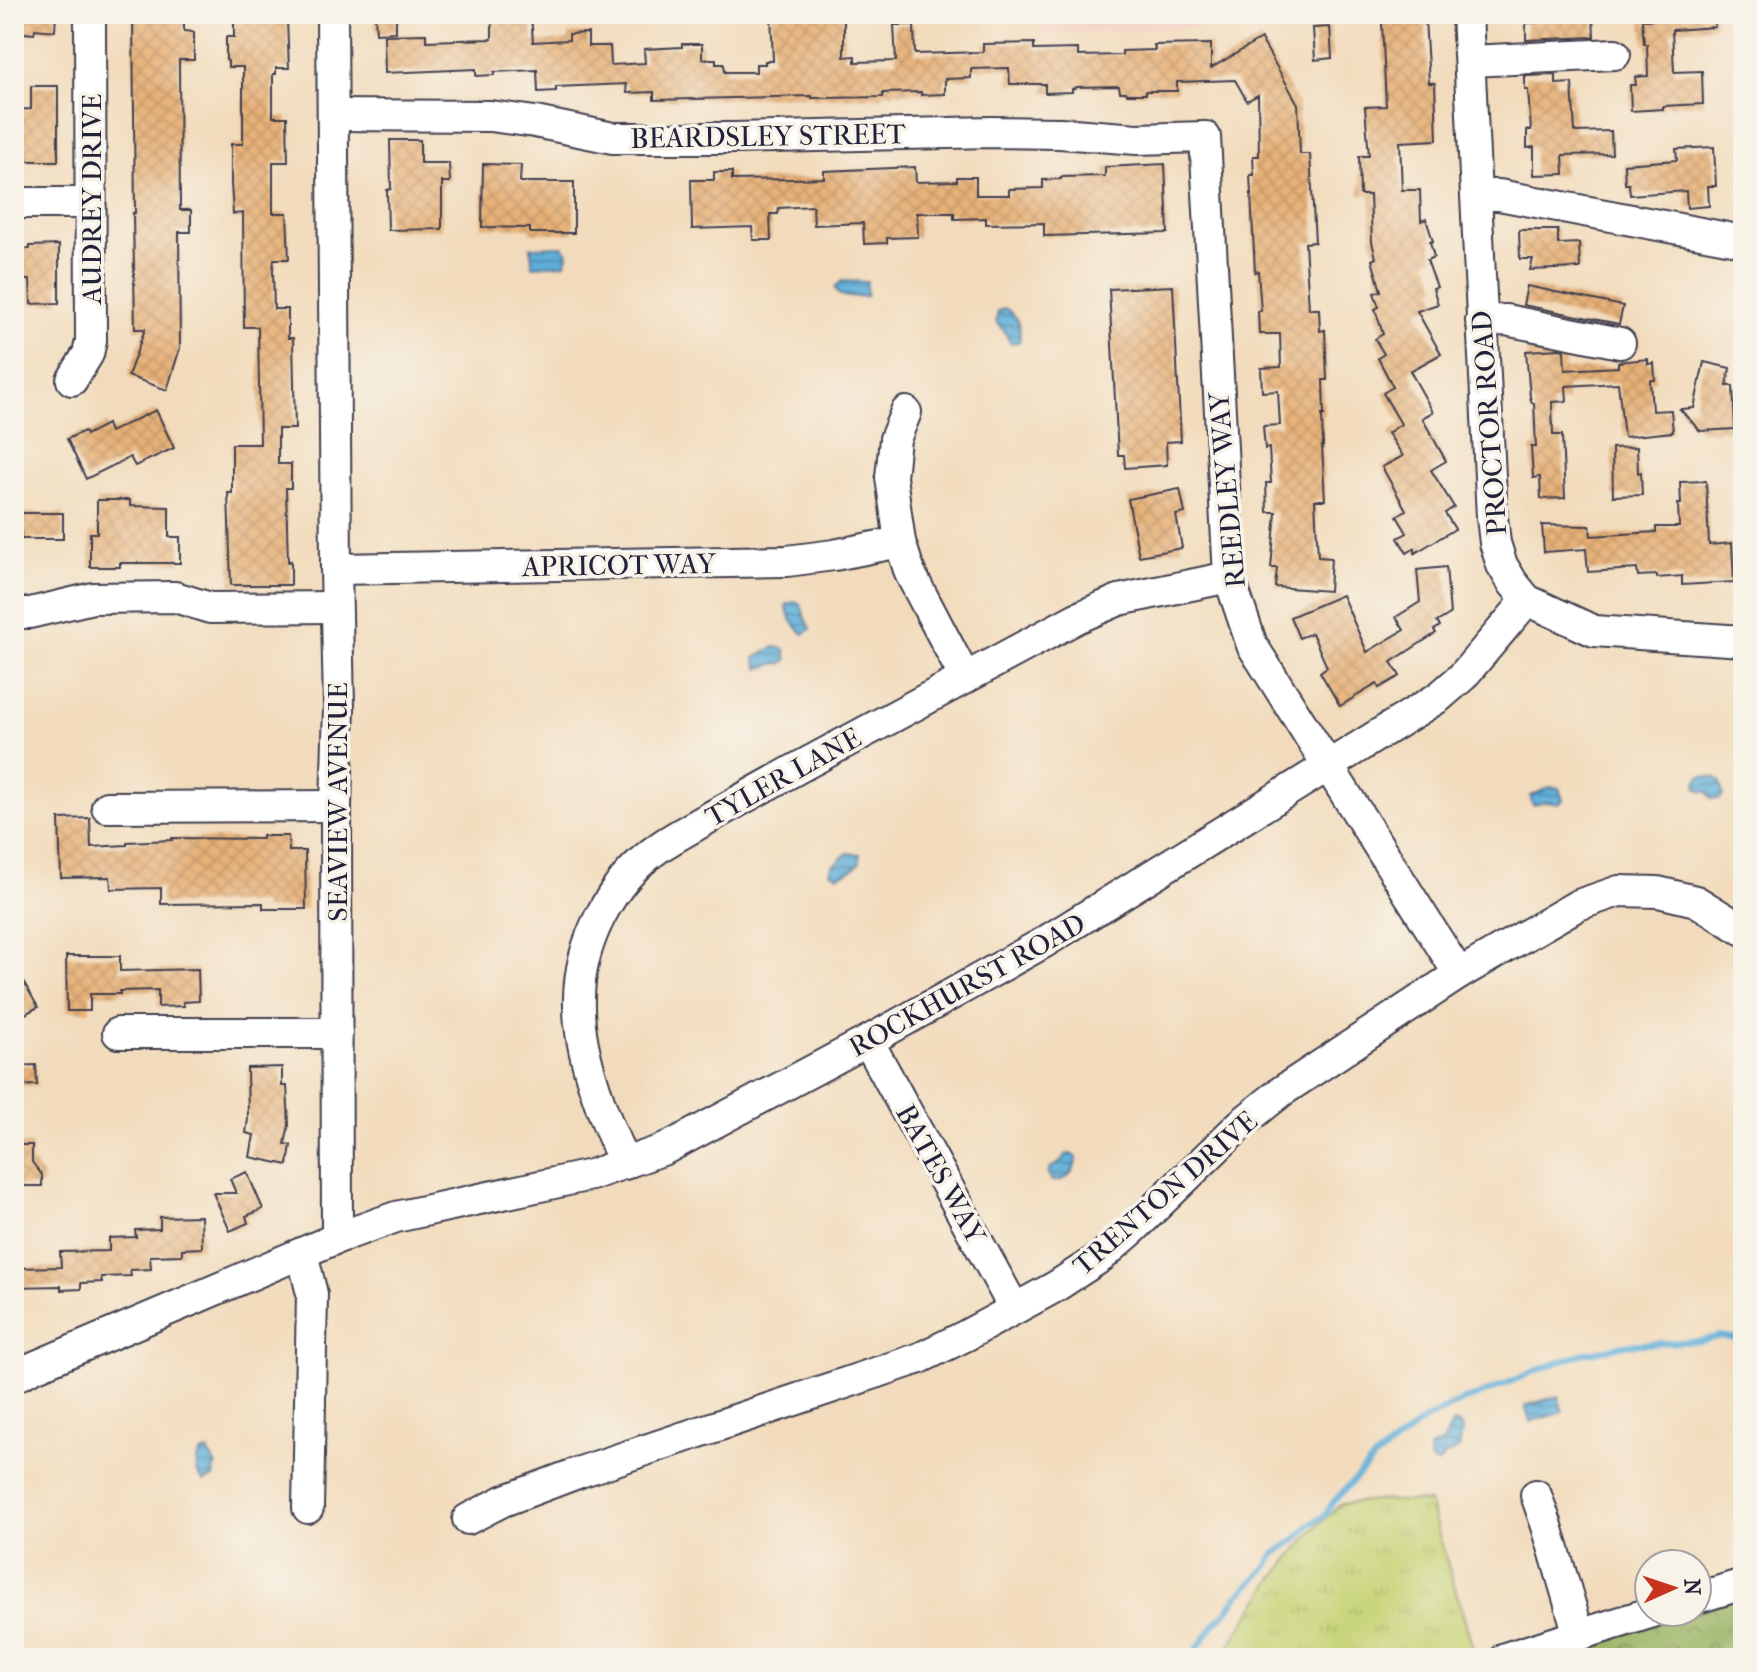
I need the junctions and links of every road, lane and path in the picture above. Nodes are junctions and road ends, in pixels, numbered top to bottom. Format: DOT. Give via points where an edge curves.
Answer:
graph roads {
  1 [pos="90,14"];
  2 [pos="332,14"];
  3 [pos="1467,14"];
  4 [pos="1615,54"];
  5 [pos="1470,61"];
  6 [pos="333,115"];
  7 [pos="1205,137"];
  8 [pos="1476,195"];
  9 [pos="14,203"];
  10 [pos="89,203"];
  11 [pos="1743,241"];
  12 [pos="1481,321"];
  13 [pos="1620,343"];
  14 [pos="72,380"];
  15 [pos="906,412"];
  16 [pos="900,542"];
  17 [pos="336,569"];
  18 [pos="1229,577"];
  19 [pos="1527,600"];
  20 [pos="336,607"];
  21 [pos="14,613"];
  22 [pos="1743,641"];
  23 [pos="965,678"];
  24 [pos="1327,766"];
  25 [pos="336,806"];
  26 [pos="107,807"];
  27 [pos="1743,930"];
  28 [pos="1459,974"];
  29 [pos="118,1033"];
  30 [pos="337,1033"];
  31 [pos="868,1041"];
  32 [pos="625,1164"];
  33 [pos="337,1238"];
  34 [pos="302,1253"];
  35 [pos="1014,1308"];
  36 [pos="14,1377"];
  37 [pos="1536,1495"];
  38 [pos="308,1508"];
  39 [pos="468,1519"];
  40 [pos="1743,1584"];
  41 [pos="1713,1593"];
  42 [pos="1633,1618"];
  43 [pos="1579,1635"];
  44 [pos="1505,1658"];
  1 -- 10 [label="street, AUDREY DRIVE"];
  2 -- 6 [label="street, SEAVIEW AVENUE"];
  3 -- 5 [label="street, PROCTOR ROAD"];
  4 -- 5 [label="street"];
  5 -- 8 [label="street, PROCTOR ROAD"];
  6 -- 7 [label="street, BEARDSLEY STREET" via="490,116 624,139 991,132"];
  6 -- 17 [label="street, SEAVIEW AVENUE"];
  7 -- 18 [label="street, REEDLEY WAY"];
  8 -- 11 [label="street"];
  8 -- 12 [label="street, PROCTOR ROAD"];
  9 -- 10 [label="street"];
  10 -- 14 [label="street, AUDREY DRIVE" via="91,341"];
  12 -- 13 [label="street" via="1506,320"];
  12 -- 19 [label="street, PROCTOR ROAD" via="1495,543 1502,565"];
  15 -- 16 [label="street" via="895,439 891,477"];
  16 -- 17 [label="street, APRICOT WAY" via="787,561"];
  16 -- 23 [label="street" via="910,573"];
  17 -- 20 [label="street, SEAVIEW AVENUE"];
  18 -- 23 [label="street, TYLER LANE" via="1119,600"];
  18 -- 24 [label="street, REEDLEY WAY" via="1252,645"];
  19 -- 22 [label="street, PROCTOR ROAD" via="1594,631"];
  19 -- 24 [label="street, ROCKHURST ROAD" via="1450,688"];
  20 -- 21 [label="street" via="210,608 175,597 93,598"];
  20 -- 25 [label="street, SEAVIEW AVENUE"];
  23 -- 32 [label="street, TYLER LANE" via="660,846 611,898 593,930 578,1007 583,1047"];
  24 -- 28 [label="street, REEDLEY WAY"];
  24 -- 31 [label="street, ROCKHURST ROAD" via="1043,943"];
  25 -- 26 [label="street"];
  25 -- 30 [label="street, SEAVIEW AVENUE"];
  27 -- 28 [label="street, TRENTON DRIVE" via="1696,901 1658,892 1619,891 1578,905"];
  28 -- 35 [label="street, TRENTON DRIVE" via="1282,1091 1101,1257"];
  29 -- 30 [label="street"];
  30 -- 33 [label="street, SEAVIEW AVENUE"];
  31 -- 32 [label="street, ROCKHURST ROAD" via="665,1149"];
  31 -- 35 [label="street, BATES WAY"];
  32 -- 33 [label="street, ROCKHURST ROAD" via="396,1217"];
  33 -- 34 [label="street"];
  34 -- 36 [label="street"];
  34 -- 38 [label="street" via="312,1294"];
  35 -- 39 [label="street, TRENTON DRIVE" via="920,1358 580,1472"];
  37 -- 43 [label="street"];
  40 -- 41 [label="street"];
  42 -- 43 [label="street"];
  43 -- 44 [label="street"];
}
